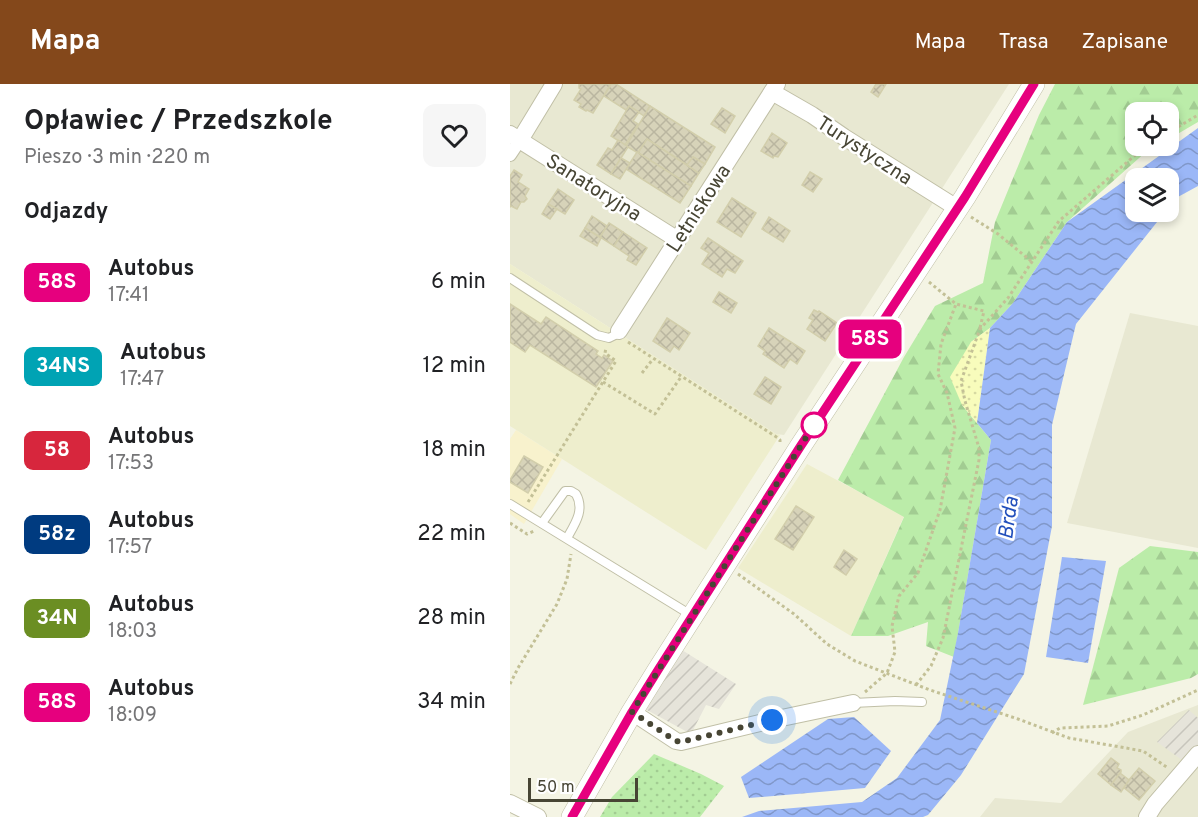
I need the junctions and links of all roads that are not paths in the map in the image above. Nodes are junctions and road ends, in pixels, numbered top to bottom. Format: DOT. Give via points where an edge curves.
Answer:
graph roads {
  1 [pos="554,84"];
  2 [pos="1034,84"];
  3 [pos="774,88"];
  4 [pos="515,137"];
  5 [pos="510,154"];
  6 [pos="957,208"];
  7 [pos="678,240"];
  8 [pos="510,278"];
  9 [pos="615,334"];
  10 [pos="510,504"];
  11 [pos="541,525"];
  12 [pos="570,540"];
  13 [pos="693,615"];
  14 [pos="922,702"];
  15 [pos="853,703"];
  16 [pos="632,712"];
  17 [pos="1198,754"];
  18 [pos="510,803"];
  19 [pos="538,817"];
  20 [pos="572,817"];
  21 [pos="1147,817"];
  1 -- 4 [label="street"];
  2 -- 6 [label="street"];
  3 -- 6 [label="street, Turystyczna" via="863,150"];
  3 -- 7 [label="street, Letniskowa"];
  4 -- 5 [label="street"];
  4 -- 7 [label="street, Sanatoryjna"];
  6 -- 13 [label="street"];
  7 -- 9 [label="street, Letniskowa"];
  8 -- 9 [label="lane" via="597,334"];
  10 -- 11 [label="lane"];
  11 -- 12 [label="lane"];
  11 -- 12 [label="lane" via="565,491 572,491 580,506"];
  12 -- 13 [label="lane"];
  13 -- 16 [label="street"];
  14 -- 15 [label="lane"];
  15 -- 16 [label="street" via="681,742"];
  16 -- 20 [label="street"];
  17 -- 21 [label="street"];
  18 -- 19 [label="street"];
}
